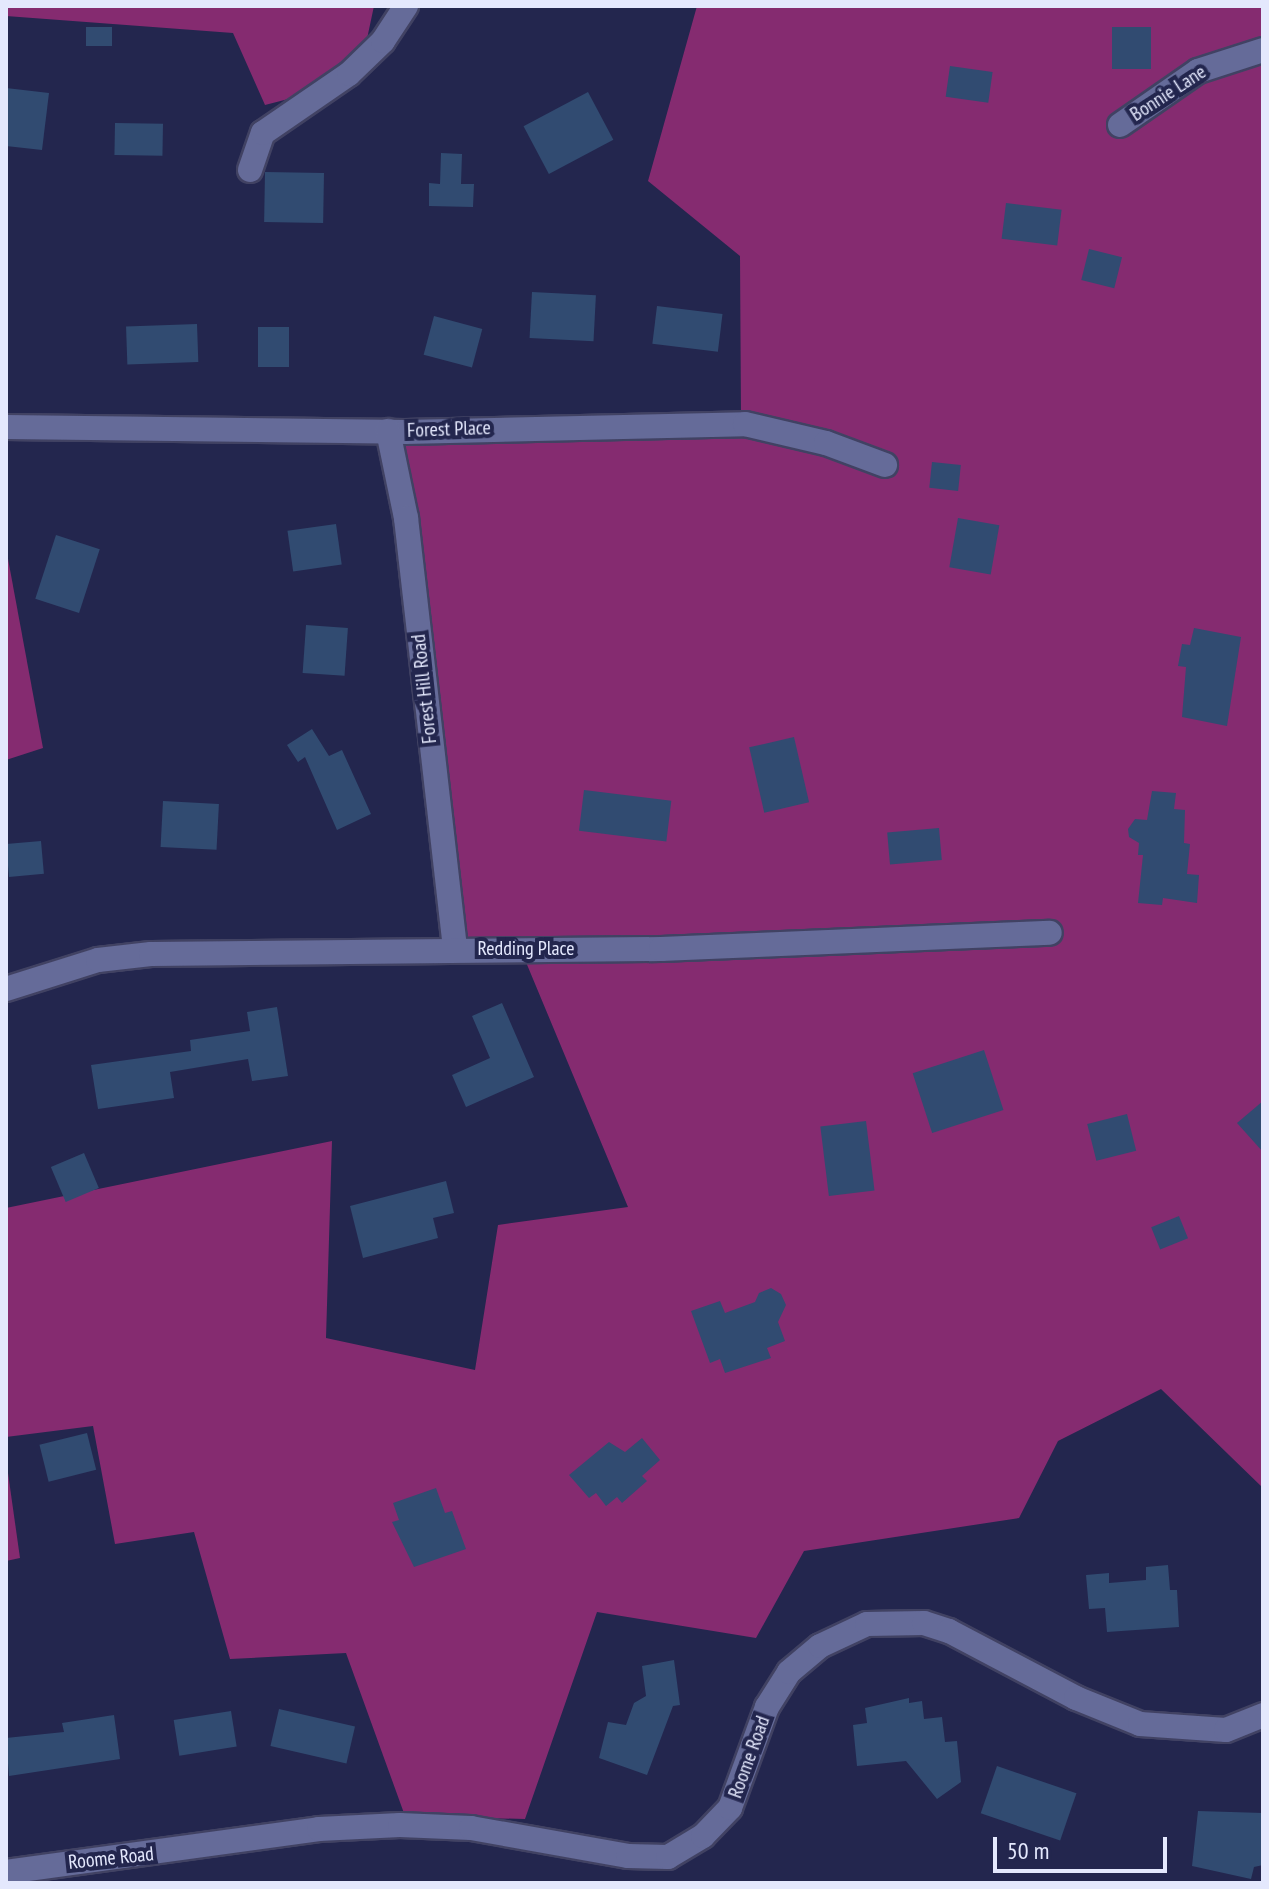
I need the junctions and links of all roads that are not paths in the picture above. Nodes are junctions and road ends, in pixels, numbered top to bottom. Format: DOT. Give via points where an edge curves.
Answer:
graph roads {
  1 [pos="406,6"];
  2 [pos="1263,50"];
  3 [pos="1120,125"];
  4 [pos="250,170"];
  5 [pos="6,427"];
  6 [pos="388,431"];
  7 [pos="885,465"];
  8 [pos="1050,933"];
  9 [pos="455,949"];
  10 [pos="6,989"];
  11 [pos="1263,1715"];
  12 [pos="6,1872"];
  1 -- 4 [label="street" via="383,41 349,74 263,133"];
  2 -- 3 [label="street, Bonnie Lane" via="1198,71"];
  5 -- 6 [label="street, Forest Place"];
  6 -- 7 [label="street, Forest Place" via="745,424 826,443"];
  6 -- 9 [label="street, Forest Hill Road" via="406,518"];
  8 -- 9 [label="street, Redding Place" via="661,949"];
  9 -- 10 [label="street, Redding Place" via="151,954 98,960"];
  11 -- 12 [label="street, Roome Road" via="1226,1730 1140,1724 1076,1698 949,1631 924,1623 867,1624 820,1646 789,1672 767,1707 730,1808 703,1836 668,1857 628,1856 471,1828 400,1825 319,1829"];
}
